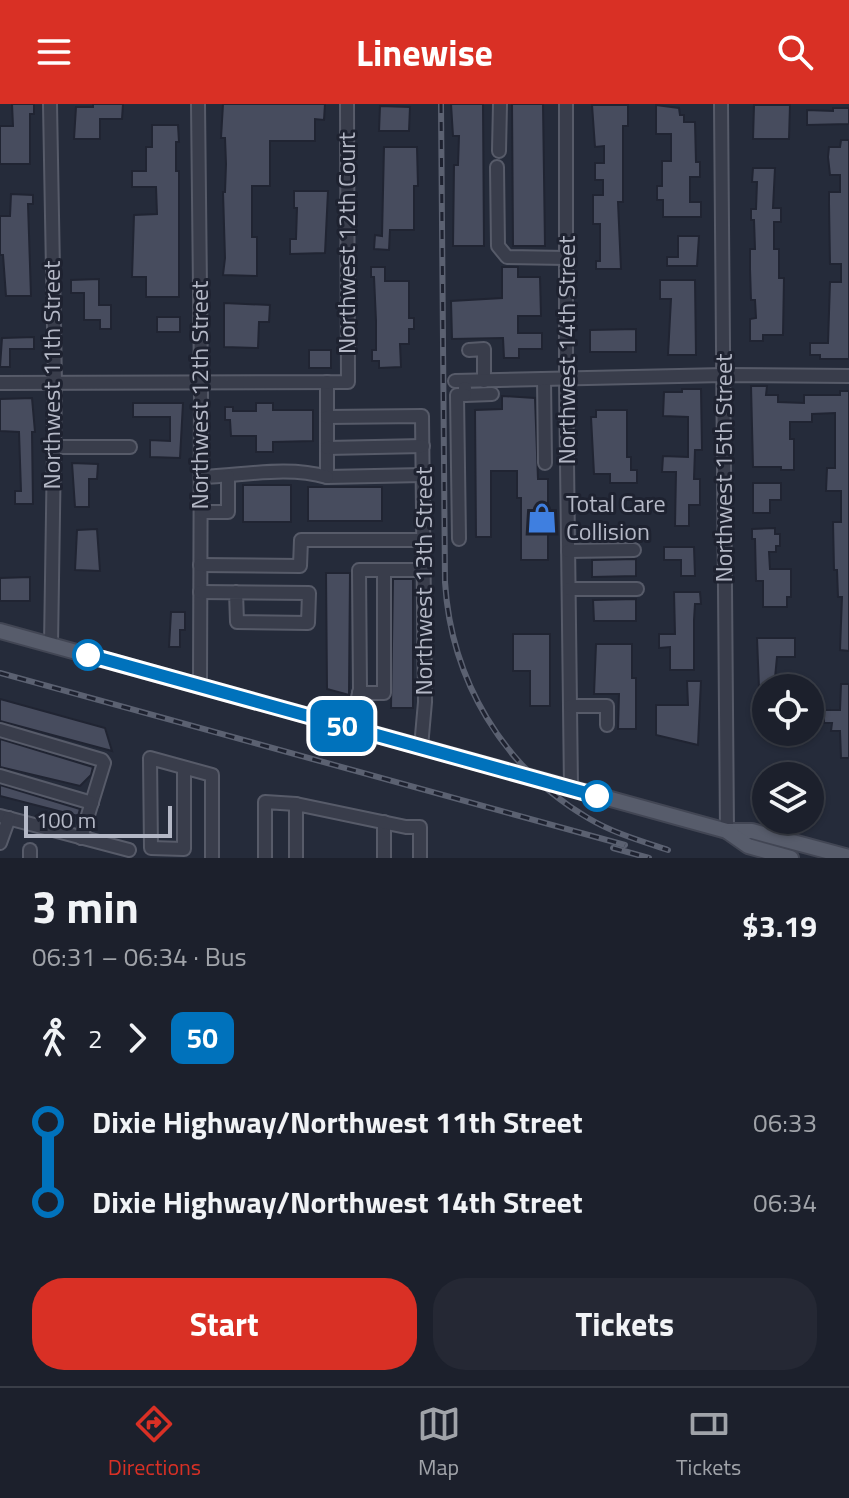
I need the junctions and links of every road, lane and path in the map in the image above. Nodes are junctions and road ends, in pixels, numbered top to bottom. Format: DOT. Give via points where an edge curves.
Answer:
graph roads {
  1 [pos="50,104"];
  2 [pos="198,104"];
  3 [pos="347,104"];
  4 [pos="500,104"];
  5 [pos="566,104"];
  6 [pos="721,104"];
  7 [pos="499,151"];
  8 [pos="497,167"];
  9 [pos="566,258"];
  10 [pos="469,350"];
  11 [pos="724,375"];
  12 [pos="849,376"];
  13 [pos="544,379"];
  14 [pos="566,379"];
  15 [pos="484,381"];
  16 [pos="327,382"];
  17 [pos="0,383"];
  18 [pos="55,383"];
  19 [pos="201,383"];
  20 [pos="462,386"];
  21 [pos="492,394"];
  22 [pos="327,417"];
  23 [pos="423,446"];
  24 [pos="54,447"];
  25 [pos="130,447"];
  26 [pos="327,448"];
  27 [pos="545,463"];
  28 [pos="423,475"];
  29 [pos="228,476"];
  30 [pos="201,477"];
  31 [pos="327,477"];
  32 [pos="201,512"];
  33 [pos="459,539"];
  34 [pos="424,540"];
  35 [pos="634,550"];
  36 [pos="568,551"];
  37 [pos="200,565"];
  38 [pos="384,570"];
  39 [pos="424,570"];
  40 [pos="569,589"];
  41 [pos="637,589"];
  42 [pos="200,592"];
  43 [pos="236,592"];
  44 [pos="0,631"];
  45 [pos="51,645"];
  46 [pos="200,686"];
  47 [pos="359,693"];
  48 [pos="570,706"];
  49 [pos="607,725"];
  50 [pos="351,728"];
  51 [pos="0,730"];
  52 [pos="421,747"];
  53 [pos="184,768"];
  54 [pos="0,776"];
  55 [pos="571,788"];
  56 [pos="92,803"];
  57 [pos="296,804"];
  58 [pos="4,817"];
  59 [pos="384,822"];
  60 [pos="727,831"];
  61 [pos="81,838"];
  62 [pos="0,843"];
  63 [pos="129,850"];
  64 [pos="184,854"];
  65 [pos="849,857"];
  66 [pos="212,858"];
  67 [pos="265,858"];
  68 [pos="296,858"];
  69 [pos="384,858"];
  70 [pos="420,858"];
  71 [pos="791,858"];
  1 -- 18 [label="street, Northwest 11th Street"];
  2 -- 19 [label="street, Northwest 12th Street"];
  3 -- 16 [label="street, Northwest 12th Court" via="348,382"];
  4 -- 7 [label="street"];
  5 -- 9 [label="street, Northwest 14th Street"];
  6 -- 11 [label="street, Northwest 15th Street"];
  8 -- 9 [label="street" via="501,251 507,257"];
  9 -- 14 [label="street, Northwest 14th Street"];
  10 -- 15 [label="street" via="484,349"];
  11 -- 12 [label="street"];
  11 -- 14 [label="street"];
  11 -- 60 [label="street, Northwest 15th Street"];
  13 -- 14 [label="street"];
  13 -- 15 [label="street"];
  13 -- 27 [label="street"];
  14 -- 36 [label="street, Northwest 14th Street"];
  15 -- 20 [label="street"];
  16 -- 19 [label="street"];
  16 -- 22 [label="street"];
  17 -- 18 [label="street"];
  18 -- 19 [label="street"];
  18 -- 24 [label="street, Northwest 11th Street"];
  19 -- 30 [label="street, Northwest 12th Street"];
  20 -- 21 [label="street"];
  20 -- 33 [label="street" via="457,395"];
  22 -- 23 [label="street, Northwest 13th Street" via="422,416"];
  22 -- 26 [label="street"];
  23 -- 26 [label="street"];
  23 -- 28 [label="street, Northwest 13th Street"];
  24 -- 25 [label="street"];
  24 -- 45 [label="street, Northwest 11th Street"];
  26 -- 31 [label="street"];
  28 -- 31 [label="street"];
  28 -- 34 [label="street, Northwest 13th Street"];
  29 -- 30 [label="street"];
  29 -- 31 [label="street" via="310,472"];
  29 -- 32 [label="street" via="228,512"];
  30 -- 32 [label="street, Northwest 12th Street"];
  32 -- 37 [label="street, Northwest 12th Street"];
  34 -- 37 [label="street" via="301,540 300,566"];
  34 -- 39 [label="street, Northwest 13th Street"];
  35 -- 36 [label="street"];
  36 -- 40 [label="street, Northwest 14th Street"];
  37 -- 42 [label="street, Northwest 12th Street"];
  38 -- 39 [label="street"];
  38 -- 47 [label="street" via="384,693"];
  38 -- 47 [label="street" via="359,570"];
  39 -- 52 [label="street, Northwest 13th Street"];
  40 -- 41 [label="street"];
  40 -- 48 [label="street, Northwest 14th Street"];
  42 -- 43 [label="street"];
  42 -- 46 [label="street, Northwest 12th Street"];
  43 -- 43 [label="street" via="309,593 308,623 237,622"];
  44 -- 45 [label="main road"];
  45 -- 46 [label="main road"];
  46 -- 50 [label="main road"];
  47 -- 50 [label="street"];
  48 -- 49 [label="street" via="607,706"];
  48 -- 55 [label="street, Northwest 14th Street"];
  50 -- 52 [label="main road"];
  51 -- 56 [label="street" via="102,760"];
  52 -- 55 [label="main road"];
  53 -- 64 [label="street"];
  53 -- 64 [label="street" via="150,758 151,848"];
  53 -- 66 [label="street" via="212,775"];
  54 -- 56 [label="street"];
  55 -- 60 [label="main road"];
  56 -- 61 [label="street"];
  57 -- 59 [label="street"];
  57 -- 67 [label="street" via="265,802"];
  57 -- 68 [label="street"];
  58 -- 61 [label="street"];
  58 -- 62 [label="street"];
  59 -- 69 [label="street"];
  59 -- 70 [label="street" via="420,827"];
  60 -- 65 [label="main road" via="752,831"];
  60 -- 71 [label="main road" via="748,846"];
  61 -- 63 [label="street"];
}
